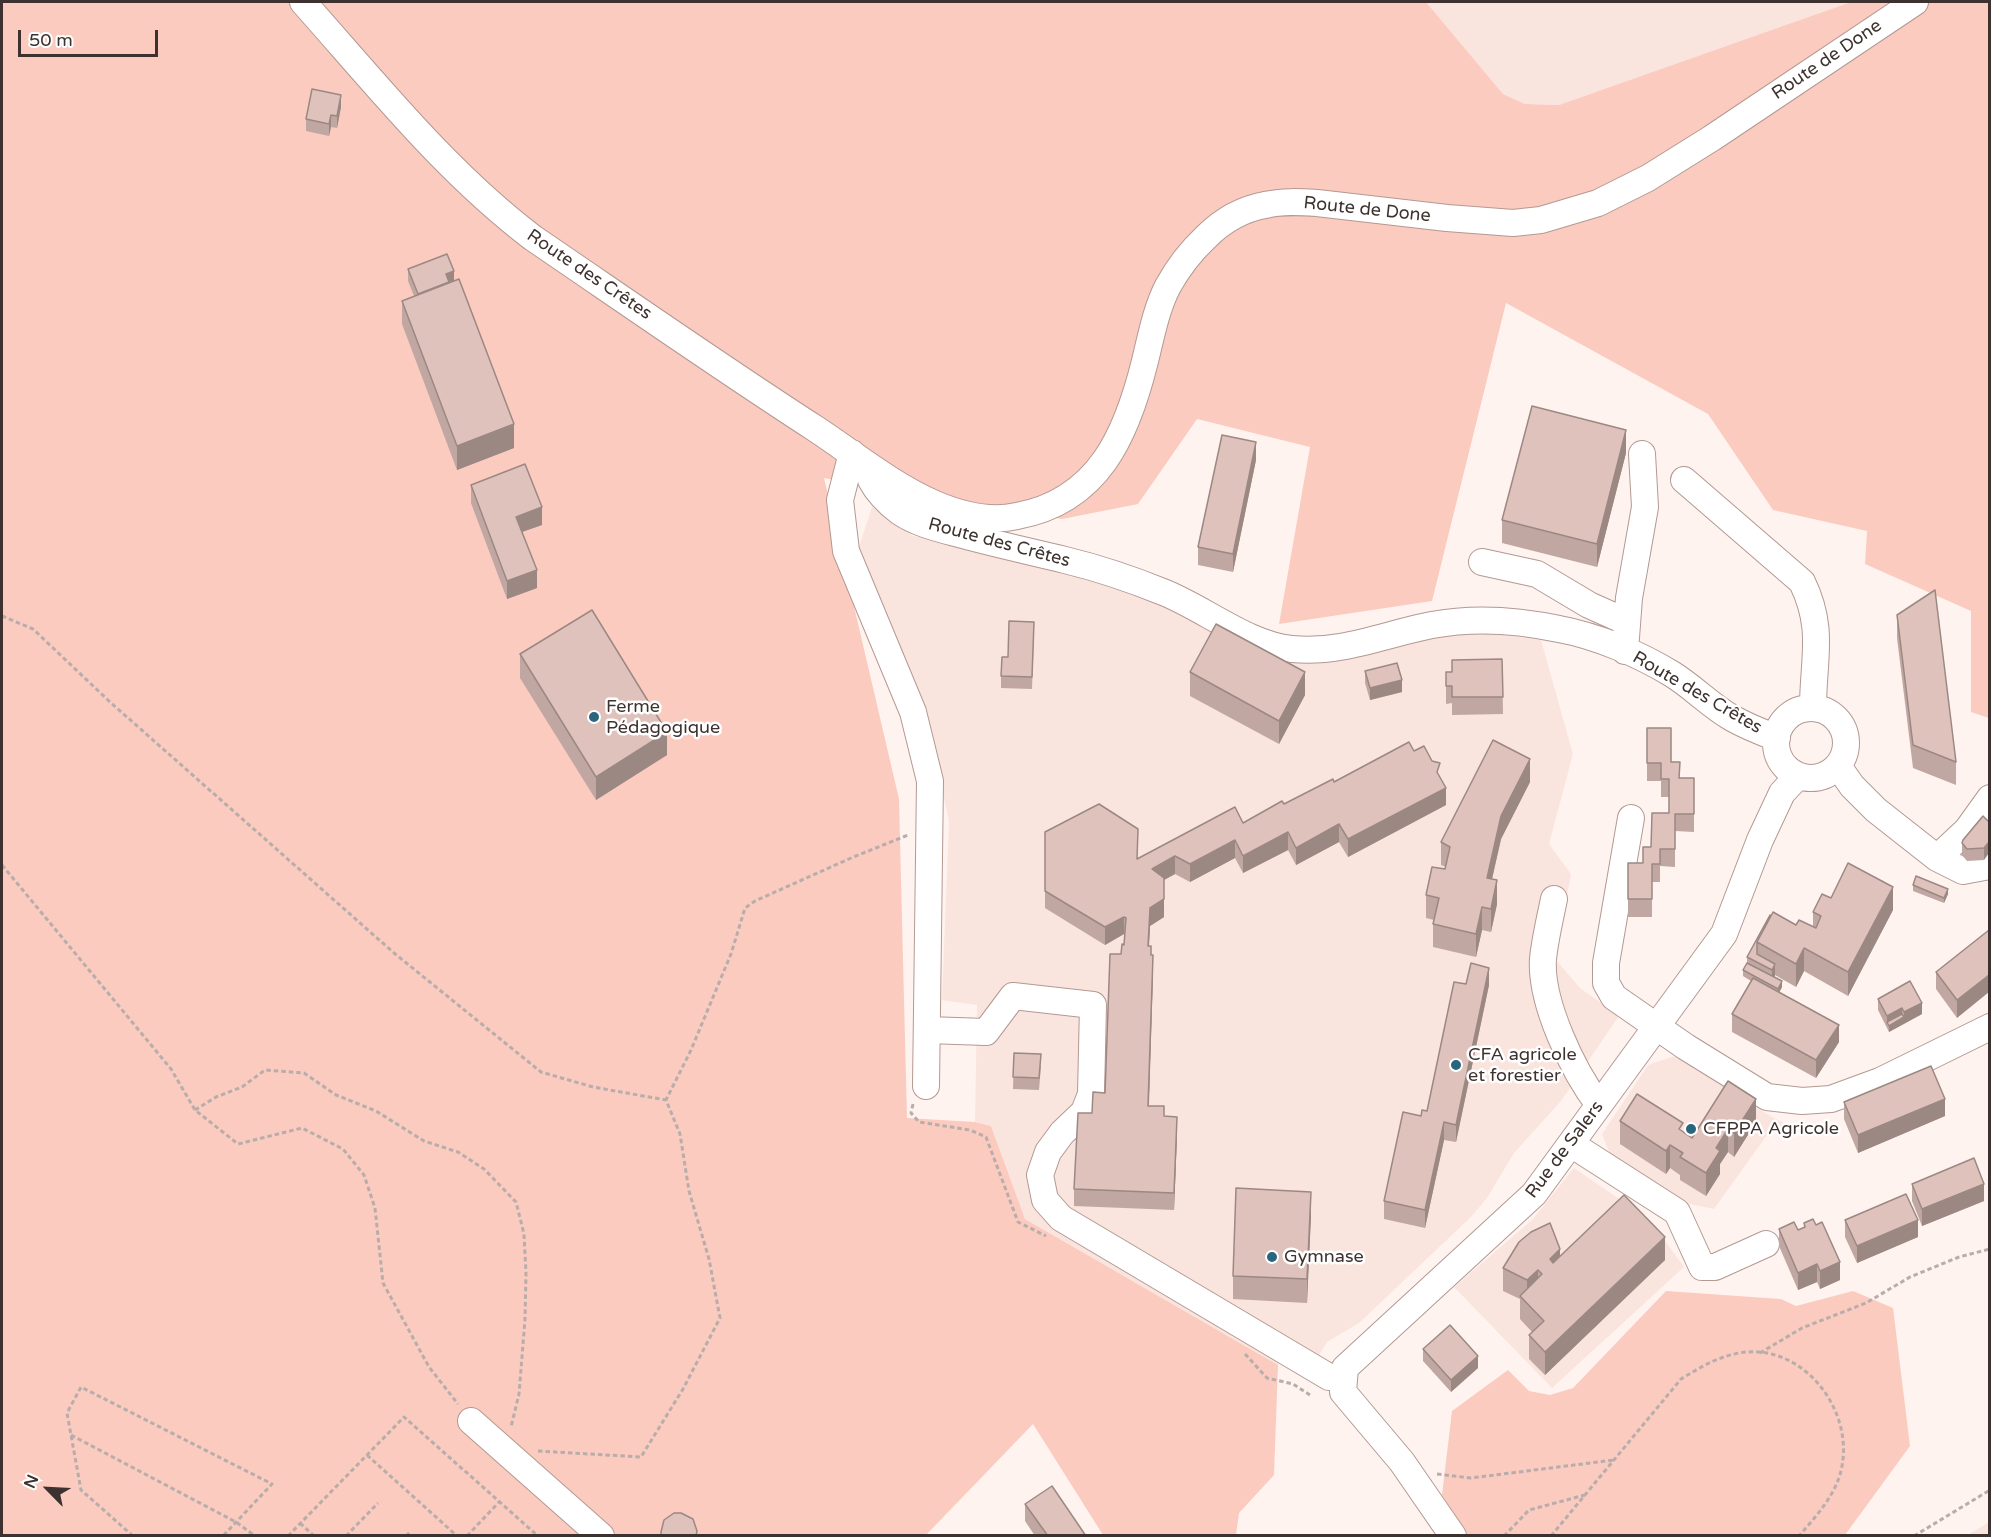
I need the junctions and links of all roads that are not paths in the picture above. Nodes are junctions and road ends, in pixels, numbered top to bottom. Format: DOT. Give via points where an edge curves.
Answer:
graph roads {
  1 [pos="303,2"];
  2 [pos="1914,2"];
  3 [pos="852,453"];
  4 [pos="1642,454"];
  5 [pos="874,469"];
  6 [pos="1684,480"];
  7 [pos="1482,562"];
  8 [pos="1627,622"];
  9 [pos="1625,651"];
  10 [pos="1813,708"];
  11 [pos="1777,738"];
  12 [pos="1838,766"];
  13 [pos="1798,776"];
  14 [pos="1989,798"];
  15 [pos="1631,818"];
  16 [pos="1937,858"];
  17 [pos="1989,866"];
  18 [pos="1554,899"];
  19 [pos="1656,1026"];
  20 [pos="1989,1027"];
  21 [pos="927,1030"];
  22 [pos="926,1086"];
  23 [pos="1599,1105"];
  24 [pos="1571,1144"];
  25 [pos="1766,1244"];
  26 [pos="1329,1377"];
  27 [pos="471,1421"];
  28 [pos="601,1536"];
  29 [pos="1454,1536"];
  1 -- 3 [label="street, Route des Crêtes" via="392,102 504,216"];
  2 -- 5 [label="street, Route de Done" via="1648,178 1564,215 1513,223 1490,222 1289,202 1265,204 1232,217 1197,245 1167,288 1115,448 1090,480 1055,504 1017,516 980,517 934,504"];
  3 -- 5 [label="street, Route des Crêtes"];
  3 -- 21 [label="street" via="840,500 846,551 912,712 930,781"];
  4 -- 8 [label="street" via="1645,507"];
  5 -- 9 [label="street, Route des Crêtes" via="871,480 877,490 901,513 925,524 1131,580 1252,636 1290,649 1342,647 1431,625 1503,620 1561,629"];
  6 -- 10 [label="street" via="1802,582 1812,601 1818,630"];
  7 -- 8 [label="street" via="1537,574"];
  8 -- 9 [label="street"];
  9 -- 11 [label="street, Route des Crêtes" via="1674,676 1730,717"];
  10 -- 11 [label="street" via="1788,717"];
  10 -- 12 [label="street" via="1832,715 1845,733 1844,756"];
  11 -- 13 [label="street" via="1780,759"];
  12 -- 13 [label="street" via="1821,777"];
  12 -- 16 [label="street" via="1876,810"];
  13 -- 19 [label="street, Rue de Salers" via="1782,793 1724,934"];
  14 -- 16 [label="street" via="1967,830"];
  15 -- 19 [label="street" via="1606,983 1614,997"];
  16 -- 17 [label="street" via="1963,871"];
  18 -- 23 [label="street" via="1543,960 1545,991 1578,1075"];
  19 -- 20 [label="street" via="1767,1097 1802,1101 1831,1099 1880,1081"];
  19 -- 23 [label="street, Rue de Salers"];
  21 -- 22 [label="street"];
  21 -- 26 [label="street" via="986,1032 1013,996 1093,1005 1091,1094 1084,1112 1048,1152 1040,1175 1045,1200 1060,1218"];
  23 -- 24 [label="street, Rue de Salers"];
  24 -- 25 [label="street" via="1677,1212 1702,1267 1716,1267"];
  24 -- 29 [label="street, Rue de Salers" via="1534,1194 1345,1368 1343,1392 1408,1471"];
  27 -- 28 [label="street"];
}
